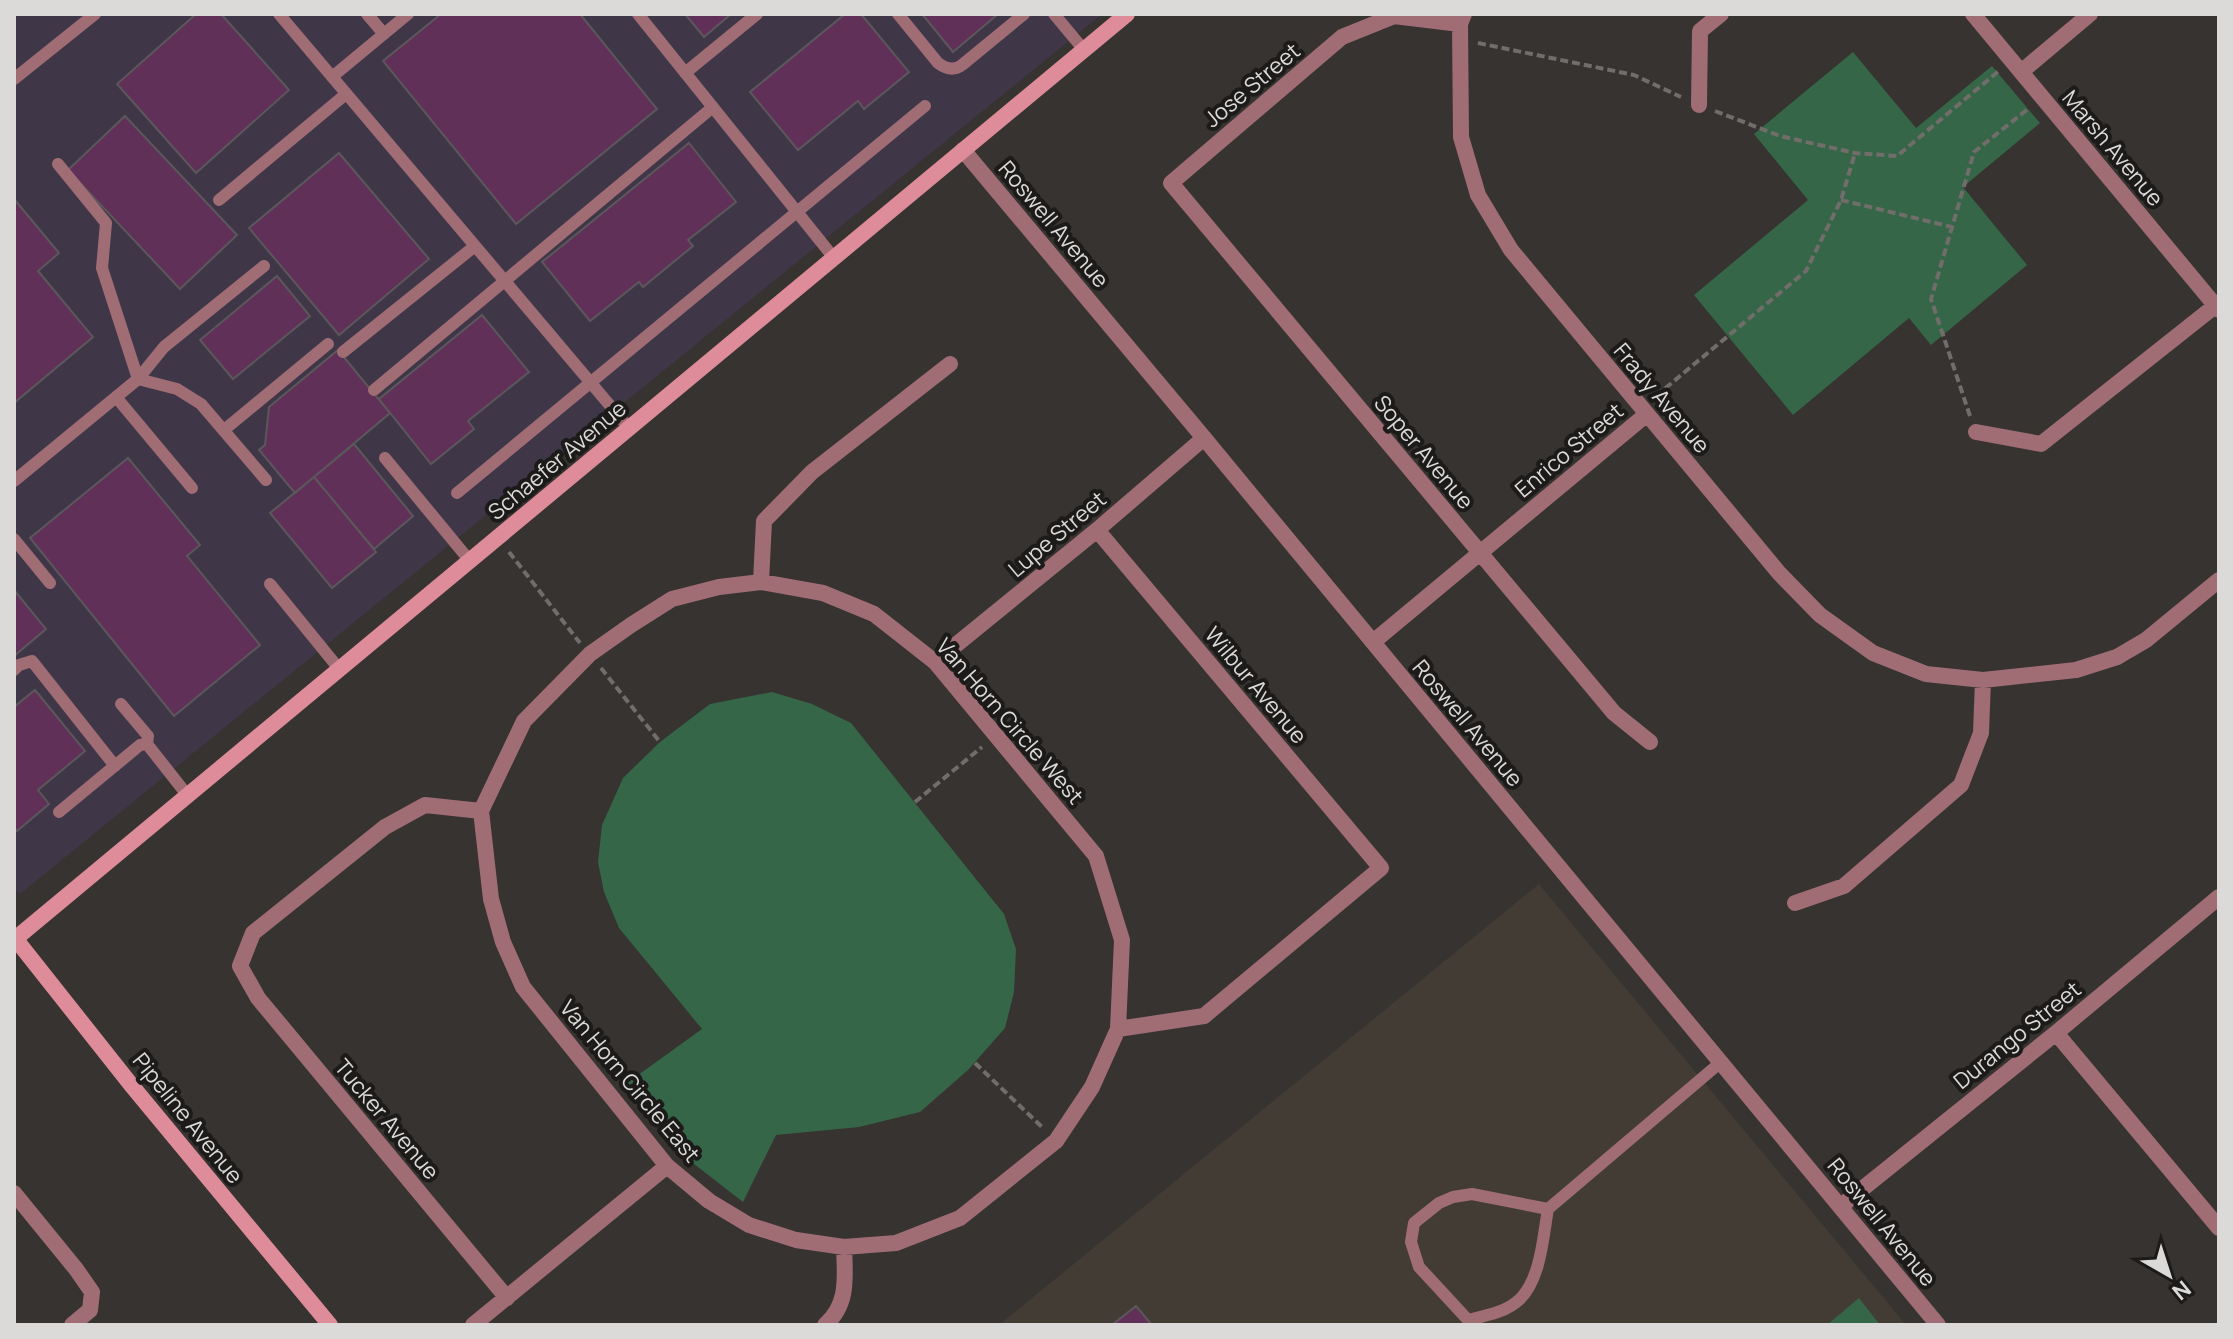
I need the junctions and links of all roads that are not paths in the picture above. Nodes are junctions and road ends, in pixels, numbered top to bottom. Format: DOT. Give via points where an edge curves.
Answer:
graph roads {
  1 [pos="95,14"];
  2 [pos="279,14"];
  3 [pos="367,14"];
  4 [pos="408,14"];
  5 [pos="638,14"];
  6 [pos="757,14"];
  7 [pos="898,14"];
  8 [pos="1024,14"];
  9 [pos="1054,14"];
  10 [pos="1127,14"];
  11 [pos="1721,14"];
  12 [pos="1973,14"];
  13 [pos="2090,14"];
  14 [pos="1461,26"];
  15 [pos="384,34"];
  16 [pos="1084,50"];
  17 [pos="2016,66"];
  18 [pos="685,73"];
  19 [pos="332,77"];
  20 [pos="14,79"];
  21 [pos="346,94"];
  22 [pos="1699,105"];
  23 [pos="925,106"];
  24 [pos="713,107"];
  25 [pos="963,150"];
  26 [pos="58,164"];
  27 [pos="1171,183"];
  28 [pos="219,200"];
  29 [pos="798,213"];
  30 [pos="475,246"];
  31 [pos="834,258"];
  32 [pos="264,266"];
  33 [pos="505,281"];
  34 [pos="2217,308"];
  35 [pos="328,344"];
  36 [pos="343,352"];
  37 [pos="950,364"];
  38 [pos="138,379"];
  39 [pos="591,383"];
  40 [pos="374,390"];
  41 [pos="116,397"];
  42 [pos="1644,410"];
  43 [pos="629,428"];
  44 [pos="224,430"];
  45 [pos="1976,432"];
  46 [pos="1204,438"];
  47 [pos="385,458"];
  48 [pos="266,480"];
  49 [pos="14,481"];
  50 [pos="192,488"];
  51 [pos="457,493"];
  52 [pos="1097,530"];
  53 [pos="14,539"];
  54 [pos="1480,553"];
  55 [pos="470,561"];
  56 [pos="2219,580"];
  57 [pos="761,582"];
  58 [pos="50,583"];
  59 [pos="270,584"];
  60 [pos="1373,642"];
  61 [pos="935,662"];
  62 [pos="14,670"];
  63 [pos="340,670"];
  64 [pos="1983,680"];
  65 [pos="121,704"];
  66 [pos="1650,742"];
  67 [pos="147,744"];
  68 [pos="115,766"];
  69 [pos="188,796"];
  70 [pos="481,811"];
  71 [pos="59,812"];
  72 [pos="2219,897"];
  73 [pos="1795,903"];
  74 [pos="14,939"];
  75 [pos="1118,1029"];
  76 [pos="2056,1033"];
  77 [pos="1721,1062"];
  78 [pos="667,1166"];
  79 [pos="14,1193"];
  80 [pos="1841,1206"];
  81 [pos="1548,1209"];
  82 [pos="2219,1228"];
  83 [pos="844,1247"];
  84 [pos="507,1298"];
  85 [pos="72,1325"];
  86 [pos="330,1325"];
  87 [pos="473,1325"];
  88 [pos="825,1325"];
  89 [pos="1938,1325"];
  1 -- 20 [label="lane"];
  2 -- 19 [label="lane"];
  3 -- 15 [label="lane"];
  4 -- 15 [label="lane"];
  5 -- 18 [label="lane"];
  6 -- 18 [label="lane"];
  7 -- 8 [label="lane" via="938,63 952,69"];
  9 -- 16 [label="lane"];
  10 -- 16 [label="main road, Schaefer Avenue"];
  11 -- 22 [label="street" via="1700,31"];
  12 -- 17 [label="street, Marsh Avenue"];
  13 -- 17 [label="street"];
  14 -- 27 [label="street, Jose Street" via="1394,16 1342,37"];
  14 -- 42 [label="street, Frady Avenue" via="1461,137 1478,195 1511,250"];
  15 -- 19 [label="lane"];
  16 -- 25 [label="main road, Schaefer Avenue"];
  17 -- 34 [label="street, Marsh Avenue"];
  18 -- 24 [label="lane"];
  19 -- 21 [label="lane"];
  21 -- 28 [label="lane"];
  21 -- 30 [label="lane"];
  23 -- 29 [label="lane"];
  24 -- 29 [label="lane"];
  24 -- 33 [label="lane"];
  25 -- 31 [label="main road, Schaefer Avenue"];
  25 -- 46 [label="street, Roswell Avenue"];
  26 -- 38 [label="lane" via="106,223 102,268"];
  27 -- 54 [label="street, Soper Avenue"];
  29 -- 31 [label="lane"];
  29 -- 39 [label="lane"];
  30 -- 33 [label="lane"];
  30 -- 36 [label="lane"];
  31 -- 43 [label="main road, Schaefer Avenue"];
  32 -- 38 [label="lane" via="164,347"];
  33 -- 39 [label="lane"];
  33 -- 40 [label="lane"];
  34 -- 45 [label="street" via="2041,444"];
  35 -- 44 [label="lane"];
  37 -- 57 [label="street" via="812,472 764,521"];
  38 -- 41 [label="lane"];
  38 -- 44 [label="lane" via="177,389 206,408"];
  39 -- 43 [label="lane"];
  39 -- 51 [label="lane"];
  41 -- 49 [label="lane"];
  41 -- 50 [label="lane"];
  42 -- 54 [label="street, Enrico Street"];
  42 -- 64 [label="street, Frady Avenue" via="1820,615 1873,653 1926,674"];
  43 -- 55 [label="main road, Schaefer Avenue"];
  44 -- 48 [label="lane"];
  46 -- 52 [label="street, Lupe Street"];
  46 -- 60 [label="street, Roswell Avenue"];
  47 -- 55 [label="lane"];
  52 -- 61 [label="street, Lupe Street"];
  52 -- 75 [label="street, Wilbur Avenue" via="1381,868 1204,1016"];
  53 -- 58 [label="lane"];
  54 -- 60 [label="street, Enrico Street"];
  54 -- 66 [label="street, Soper Avenue" via="1614,713"];
  55 -- 63 [label="main road, Schaefer Avenue"];
  56 -- 64 [label="street, Frady Avenue" via="2117,657 2076,670"];
  57 -- 61 [label="street, Van Horn Circle West" via="823,593 874,614"];
  57 -- 70 [label="street, Van Horn Circle West" via="672,599 590,654 524,721"];
  59 -- 63 [label="lane"];
  60 -- 77 [label="street, Roswell Avenue"];
  61 -- 75 [label="street, Van Horn Circle West" via="1096,856 1122,940"];
  62 -- 68 [label="lane" via="32,661"];
  63 -- 69 [label="main road, Schaefer Avenue"];
  64 -- 73 [label="street" via="1981,733 1961,785 1844,886"];
  65 -- 67 [label="lane" via="148,736"];
  67 -- 68 [label="lane"];
  67 -- 69 [label="lane"];
  68 -- 71 [label="lane"];
  69 -- 74 [label="main road, Schaefer Avenue"];
  70 -- 78 [label="street, Van Horn Circle East" via="491,899 523,987"];
  70 -- 84 [label="street, Tucker Avenue" via="425,805 385,827 253,933 240,966 258,998"];
  72 -- 76 [label="street, Durango Street"];
  74 -- 86 [label="main road, Pipeline Avenue"];
  75 -- 83 [label="street, Van Horn Circle East" via="1092,1087 1056,1141 960,1218 896,1243"];
  76 -- 80 [label="street, Durango Street"];
  76 -- 82 [label="street"];
  77 -- 80 [label="street, Roswell Avenue"];
  77 -- 81 [label="lane"];
  78 -- 83 [label="street, Van Horn Circle East" via="749,1225 796,1240"];
  78 -- 84 [label="street"];
  79 -- 85 [label="street" via="92,1292 90,1310"];
  80 -- 89 [label="street, Roswell Avenue"];
  81 -- 81 [label="lane" via="1472,1194 1439,1203 1414,1223 1411,1242 1419,1267 1468,1320 1498,1312 1520,1300 1537,1271"];
  83 -- 88 [label="street" via="846,1284 837,1314"];
  84 -- 87 [label="street"];
}
